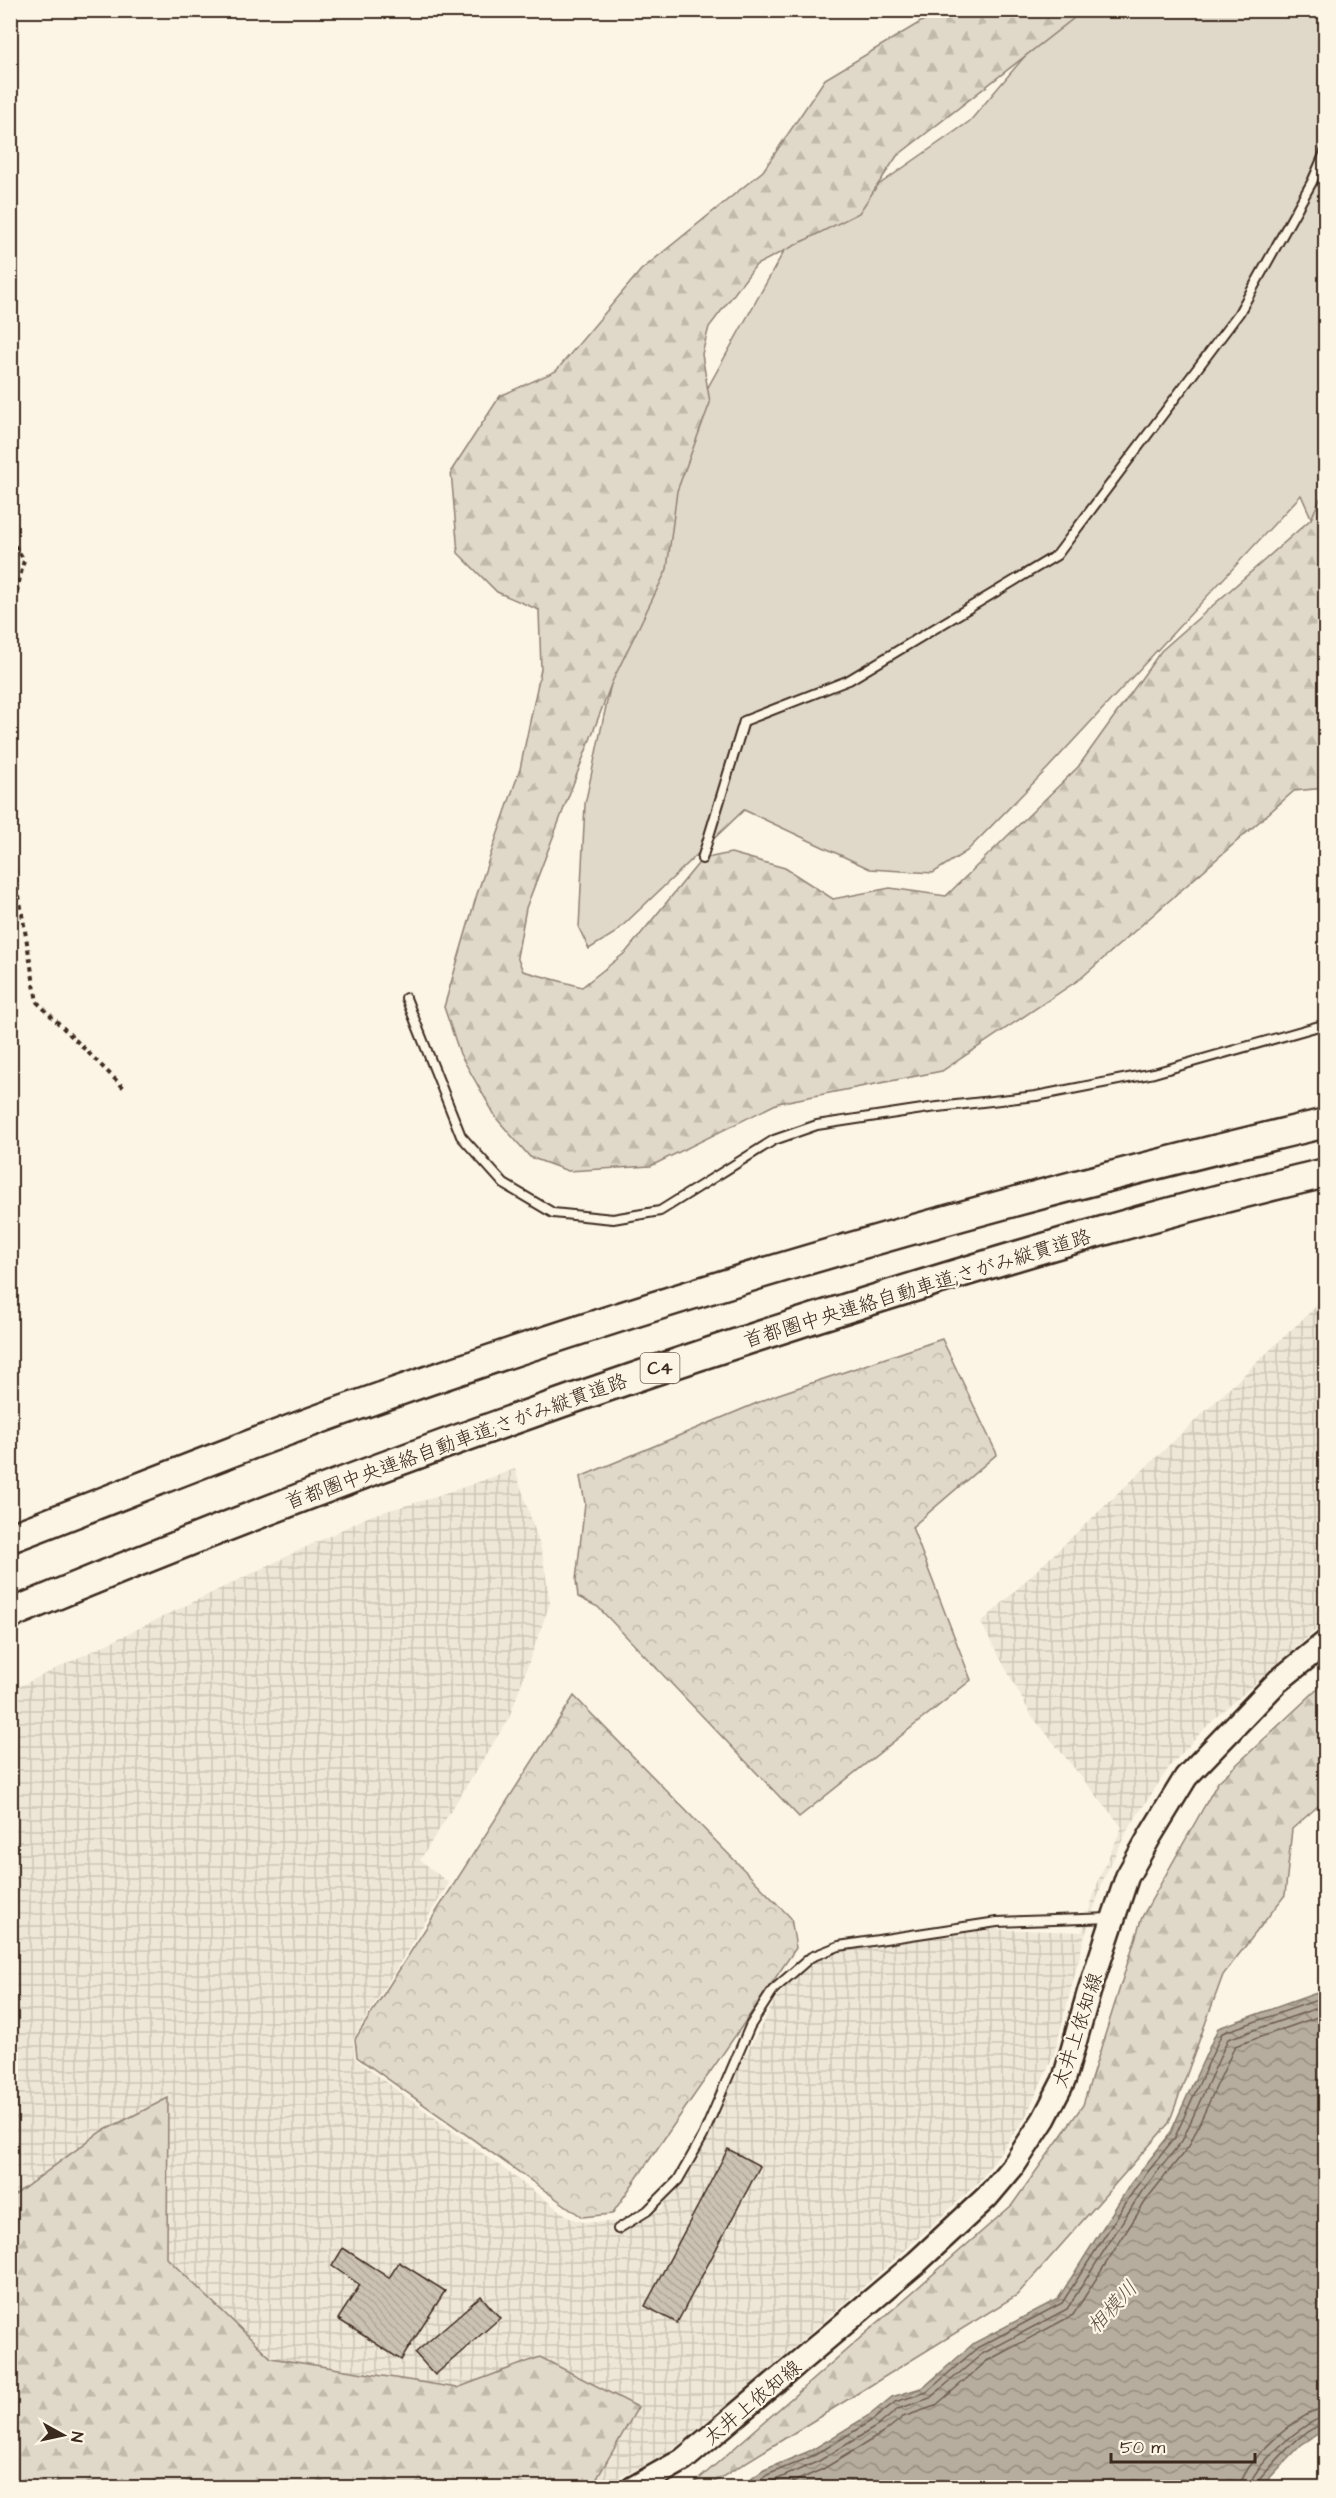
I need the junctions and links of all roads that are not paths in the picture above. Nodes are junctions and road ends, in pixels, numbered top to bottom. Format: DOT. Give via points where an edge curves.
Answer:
graph roads {
  1 [pos="1326,150"];
  2 [pos="702,859"];
  3 [pos="406,998"];
  4 [pos="1326,1024"];
  5 [pos="1326,1123"];
  6 [pos="1326,1173"];
  7 [pos="10,1538"];
  8 [pos="10,1614"];
  9 [pos="1326,1642"];
  10 [pos="1113,1918"];
  11 [pos="618,2229"];
  12 [pos="633,2487"];
  1 -- 2 [label="lane" via="1239,313 1058,555 849,680 744,721"];
  3 -- 4 [label="lane" via="461,1136 504,1184 553,1213 614,1219 660,1211 774,1140 817,1125 1036,1096 1154,1073"];
  5 -- 7 [label="highway" via="1005,1205 739,1281 346,1410"];
  6 -- 8 [label="highway, 首都圏中央連絡自動車道;さがみ縦貫道路 / C4" via="1003,1260 602,1387 196,1537"];
  9 -- 10 [label="main road, 太井上依知線" via="1278,1681 1186,1778 1127,1877"];
  10 -- 11 [label="lane" via="997,1922 839,1946 811,1957 773,1990 750,2026 703,2136 678,2180 647,2211"];
  10 -- 12 [label="main road, 太井上依知線" via="1064,2080 1044,2119 994,2189 917,2262 683,2460"];
}
